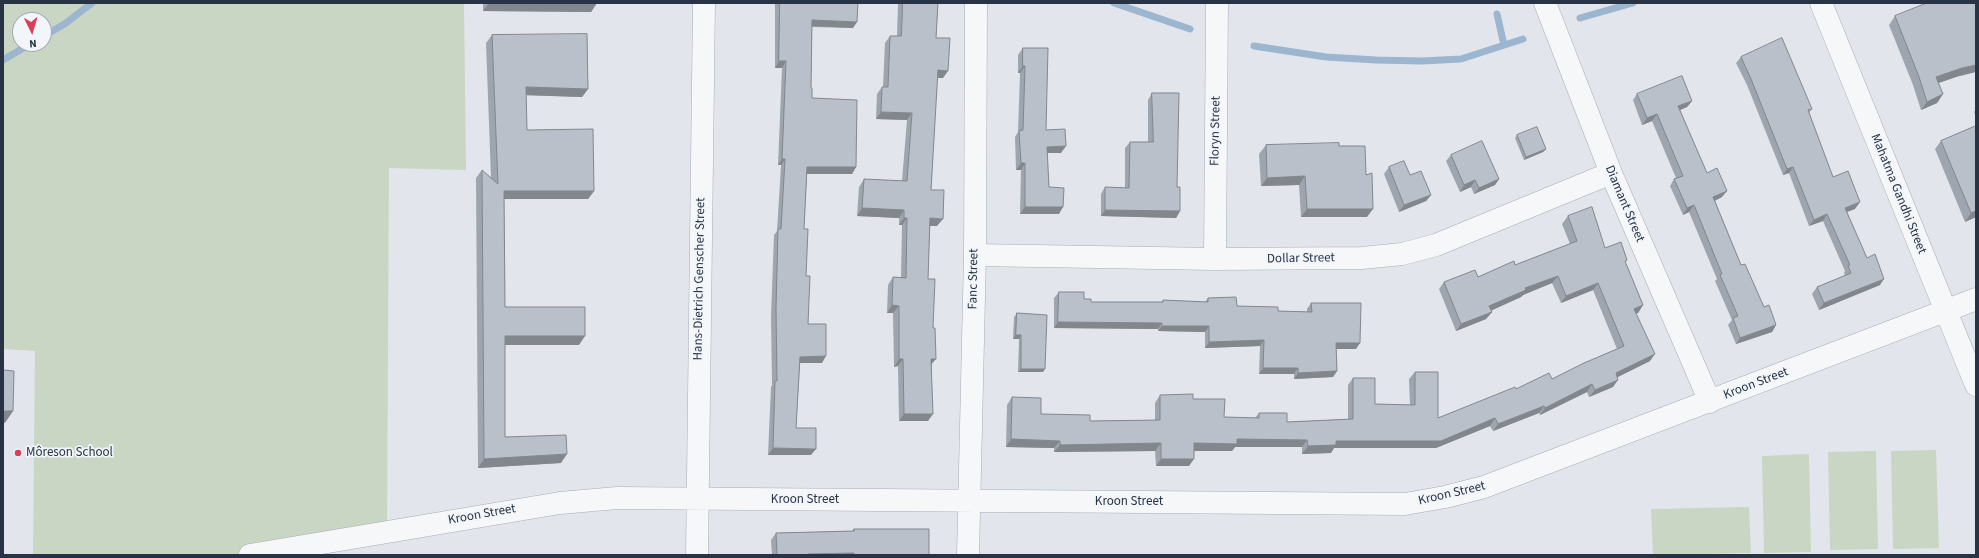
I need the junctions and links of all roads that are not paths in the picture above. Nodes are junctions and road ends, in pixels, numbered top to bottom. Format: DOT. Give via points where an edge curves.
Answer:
graph roads {
  1 [pos="704,3"];
  2 [pos="976,3"];
  3 [pos="1217,3"];
  4 [pos="1545,3"];
  5 [pos="1821,3"];
  6 [pos="1611,174"];
  7 [pos="975,255"];
  8 [pos="1215,259"];
  9 [pos="1976,299"];
  10 [pos="1946,312"];
  11 [pos="1976,385"];
  12 [pos="1710,402"];
  13 [pos="697,500"];
  14 [pos="969,501"];
  15 [pos="250,555"];
  16 [pos="696,555"];
  17 [pos="968,555"];
  1 -- 13 [label="street, Hans-Dietrich Genscher Street"];
  2 -- 7 [label="street, Fanc Street"];
  3 -- 8 [label="street, Floryn Street"];
  4 -- 6 [label="street, Diamant Street"];
  5 -- 10 [label="street, Mahatma Gandhi Street"];
  6 -- 8 [label="street, Dollar Street" via="1436,245 1402,254 1362,258"];
  6 -- 12 [label="street, Diamant Street"];
  7 -- 8 [label="street, Dollar Street"];
  7 -- 14 [label="street, Fanc Street"];
  9 -- 10 [label="street, Kroon Street"];
  10 -- 11 [label="street, Mahatma Gandhi Street"];
  10 -- 12 [label="street, Kroon Street"];
  12 -- 14 [label="street, Kroon Street" via="1484,487 1405,504"];
  13 -- 14 [label="street, Kroon Street"];
  13 -- 15 [label="street, Kroon Street" via="617,498 560,503"];
  13 -- 16 [label="street, Hans-Dietrich Genscher Street"];
  14 -- 17 [label="street, Fanc Street"];
}
